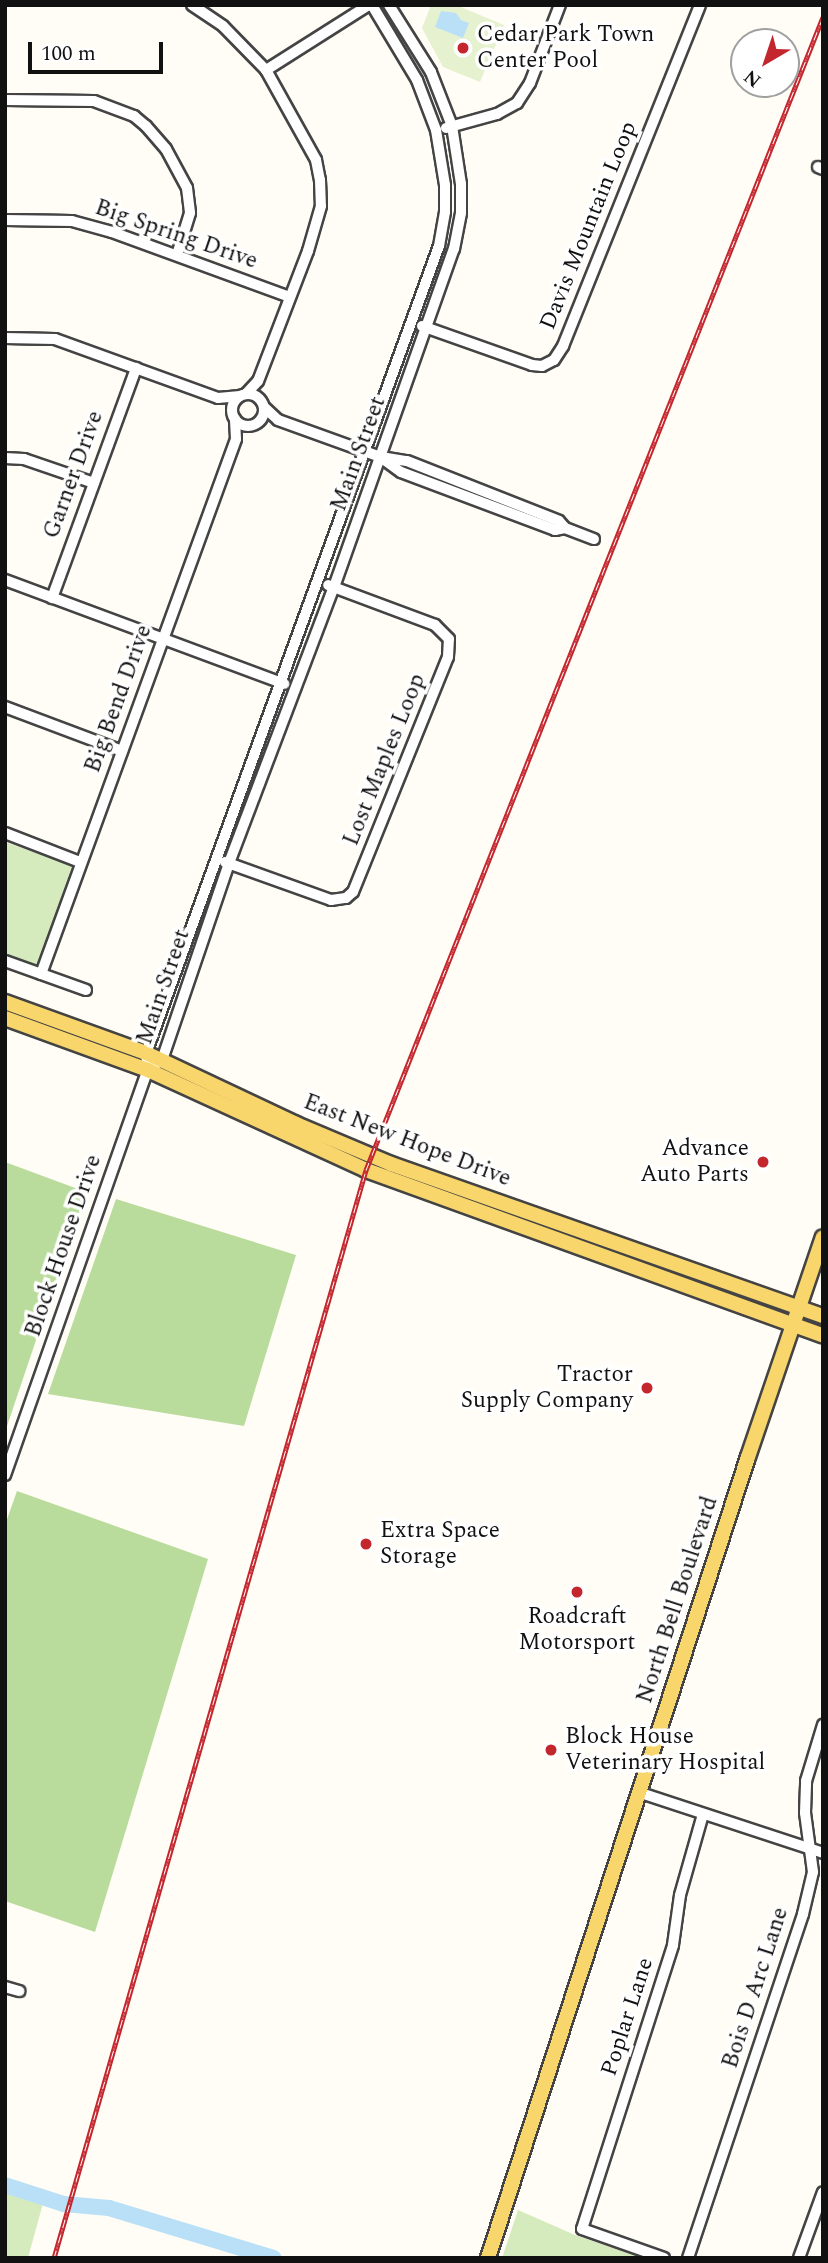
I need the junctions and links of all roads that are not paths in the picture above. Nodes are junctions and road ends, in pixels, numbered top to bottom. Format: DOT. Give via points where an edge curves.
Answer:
graph roads {
  1 [pos="192,5"];
  2 [pos="370,5"];
  3 [pos="389,5"];
  4 [pos="560,5"];
  5 [pos="700,5"];
  6 [pos="265,69"];
  7 [pos="5,100"];
  8 [pos="452,126"];
  9 [pos="436,130"];
  10 [pos="5,220"];
  11 [pos="177,255"];
  12 [pos="290,297"];
  13 [pos="413,322"];
  14 [pos="427,328"];
  15 [pos="5,338"];
  16 [pos="136,368"];
  17 [pos="258,380"];
  18 [pos="243,395"];
  19 [pos="218,398"];
  20 [pos="262,404"];
  21 [pos="234,417"];
  22 [pos="278,420"];
  23 [pos="254,424"];
  24 [pos="236,439"];
  25 [pos="366,452"];
  26 [pos="381,457"];
  27 [pos="5,458"];
  28 [pos="94,483"];
  29 [pos="594,539"];
  30 [pos="5,580"];
  31 [pos="319,582"];
  32 [pos="334,587"];
  33 [pos="52,598"];
  34 [pos="163,638"];
  35 [pos="280,682"];
  36 [pos="293,687"];
  37 [pos="5,707"];
  38 [pos="122,751"];
  39 [pos="5,833"];
  40 [pos="216,858"];
  41 [pos="80,862"];
  42 [pos="229,863"];
  43 [pos="5,961"];
  44 [pos="41,974"];
  45 [pos="86,990"];
  46 [pos="5,1002"];
  47 [pos="5,1018"];
  48 [pos="146,1053"];
  49 [pos="162,1060"];
  50 [pos="148,1070"];
  51 [pos="823,1237"];
  52 [pos="798,1307"];
  53 [pos="823,1316"];
  54 [pos="792,1325"];
  55 [pos="823,1335"];
  56 [pos="5,1475"];
  57 [pos="823,1725"];
  58 [pos="638,1792"];
  59 [pos="703,1814"];
  60 [pos="817,1851"];
  61 [pos="5,1987"];
  62 [pos="19,1991"];
  63 [pos="823,2192"];
  64 [pos="488,2258"];
  65 [pos="664,2258"];
  66 [pos="688,2258"];
  67 [pos="799,2258"];
  1 -- 6 [label="street" via="223,26"];
  2 -- 6 [label="street"];
  2 -- 9 [label="street, Main Street" via="417,80"];
  3 -- 8 [label="street, Main Street" via="431,72"];
  4 -- 8 [label="street" via="530,83 517,103 497,114"];
  5 -- 14 [label="street, Davis Mountain Loop" via="554,360 532,365"];
  6 -- 12 [label="street" via="316,160 320,180 316,227"];
  7 -- 11 [label="street" via="94,102 134,116 146,126 166,149 187,188 190,213"];
  8 -- 9 [label="street"];
  8 -- 14 [label="street, Main Street" via="459,153 461,213"];
  9 -- 13 [label="street, Main Street" via="443,156 445,212 432,275"];
  10 -- 11 [label="street, Big Spring Drive" via="72,221"];
  11 -- 12 [label="street, Big Spring Drive"];
  12 -- 17 [label="street"];
  13 -- 14 [label="street, Davis Mountain Loop"];
  13 -- 25 [label="street, Main Street"];
  14 -- 26 [label="street, Main Street"];
  15 -- 16 [label="street" via="55,339"];
  16 -- 19 [label="street"];
  16 -- 28 [label="street, Garner Drive"];
  17 -- 18 [label="street"];
  17 -- 20 [label="street"];
  18 -- 19 [label="street"];
  18 -- 20 [label="street"];
  18 -- 21 [label="street" via="233,404"];
  19 -- 21 [label="street"];
  20 -- 22 [label="street"];
  20 -- 23 [label="street" via="263,416"];
  21 -- 23 [label="street" via="240,424"];
  21 -- 24 [label="street, Big Bend Drive"];
  22 -- 23 [label="street"];
  22 -- 25 [label="street"];
  23 -- 24 [label="street, Big Bend Drive"];
  24 -- 34 [label="street, Big Bend Drive"];
  25 -- 26 [label="street"];
  25 -- 31 [label="street, Main Street"];
  26 -- 29 [label="street" via="407,461"];
  26 -- 32 [label="street, Main Street"];
  27 -- 28 [label="street" via="24,458"];
  28 -- 33 [label="street, Garner Drive"];
  30 -- 33 [label="street"];
  31 -- 32 [label="street, Lost Maples Loop"];
  31 -- 35 [label="street, Main Street"];
  32 -- 36 [label="street, Main Street"];
  32 -- 42 [label="street, Lost Maples Loop" via="435,625 449,639 448,657 354,892 331,900"];
  33 -- 34 [label="street"];
  34 -- 35 [label="street"];
  34 -- 38 [label="street, Big Bend Drive"];
  35 -- 36 [label="street"];
  35 -- 40 [label="street, Main Street"];
  36 -- 42 [label="street, Main Street"];
  37 -- 38 [label="street"];
  38 -- 41 [label="street, Big Bend Drive"];
  39 -- 41 [label="street"];
  40 -- 42 [label="street, Lost Maples Loop"];
  40 -- 48 [label="street, Main Street"];
  41 -- 44 [label="street, Big Bend Drive"];
  42 -- 49 [label="street, Main Street"];
  43 -- 44 [label="street"];
  44 -- 45 [label="street"];
  46 -- 48 [label="main road, East New Hope Drive"];
  47 -- 50 [label="main road, East New Hope Drive"];
  48 -- 49 [label="main road, East New Hope Drive"];
  48 -- 50 [label="street, Main Street"];
  49 -- 50 [label="street, Main Street"];
  49 -- 52 [label="main road, East New Hope Drive" via="391,1164"];
  50 -- 54 [label="main road, East New Hope Drive" via="366,1170"];
  50 -- 56 [label="street, Block House Drive"];
  51 -- 52 [label="main road, North Bell Boulevard"];
  52 -- 53 [label="main road, East New Hope Drive"];
  52 -- 54 [label="main road, North Bell Boulevard"];
  54 -- 55 [label="main road, East New Hope Drive"];
  54 -- 58 [label="main road, North Bell Boulevard"];
  57 -- 60 [label="street, Bois D Arc Lane" via="806,1781 805,1813"];
  58 -- 59 [label="street"];
  58 -- 64 [label="main road, North Bell Boulevard"];
  59 -- 60 [label="street"];
  59 -- 65 [label="street, Poplar Lane" via="680,1895 673,1945 582,2229"];
  60 -- 66 [label="street, Bois D Arc Lane" via="803,1914"];
  61 -- 62 [label="street"];
  63 -- 67 [label="street"];
}
